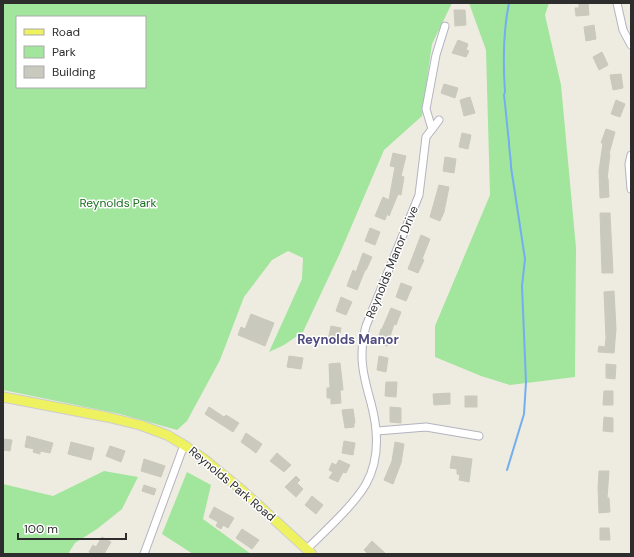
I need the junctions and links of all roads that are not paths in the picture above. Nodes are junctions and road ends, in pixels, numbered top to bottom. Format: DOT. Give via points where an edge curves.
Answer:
graph roads {
  1 [pos="617,3"];
  2 [pos="445,26"];
  3 [pos="631,45"];
  4 [pos="439,120"];
  5 [pos="432,129"];
  6 [pos="631,155"];
  7 [pos="631,189"];
  8 [pos="3,397"];
  9 [pos="377,431"];
  10 [pos="479,436"];
  11 [pos="184,445"];
  12 [pos="309,552"];
  13 [pos="144,554"];
  1 -- 3 [label="street" via="623,30"];
  2 -- 5 [label="street" via="436,55 426,109"];
  4 -- 5 [label="street, Reynolds Manor Drive"];
  5 -- 9 [label="street, Reynolds Manor Drive" via="426,137 418,195 413,210 362,338 363,374"];
  6 -- 7 [label="street"];
  8 -- 11 [label="main road, Reynolds Park Road" via="140,425"];
  9 -- 10 [label="street" via="426,427"];
  9 -- 12 [label="street, Reynolds Manor Drive" via="374,461 366,483"];
  11 -- 12 [label="main road, Reynolds Park Road" via="204,458 243,491"];
  11 -- 13 [label="street"];
}
